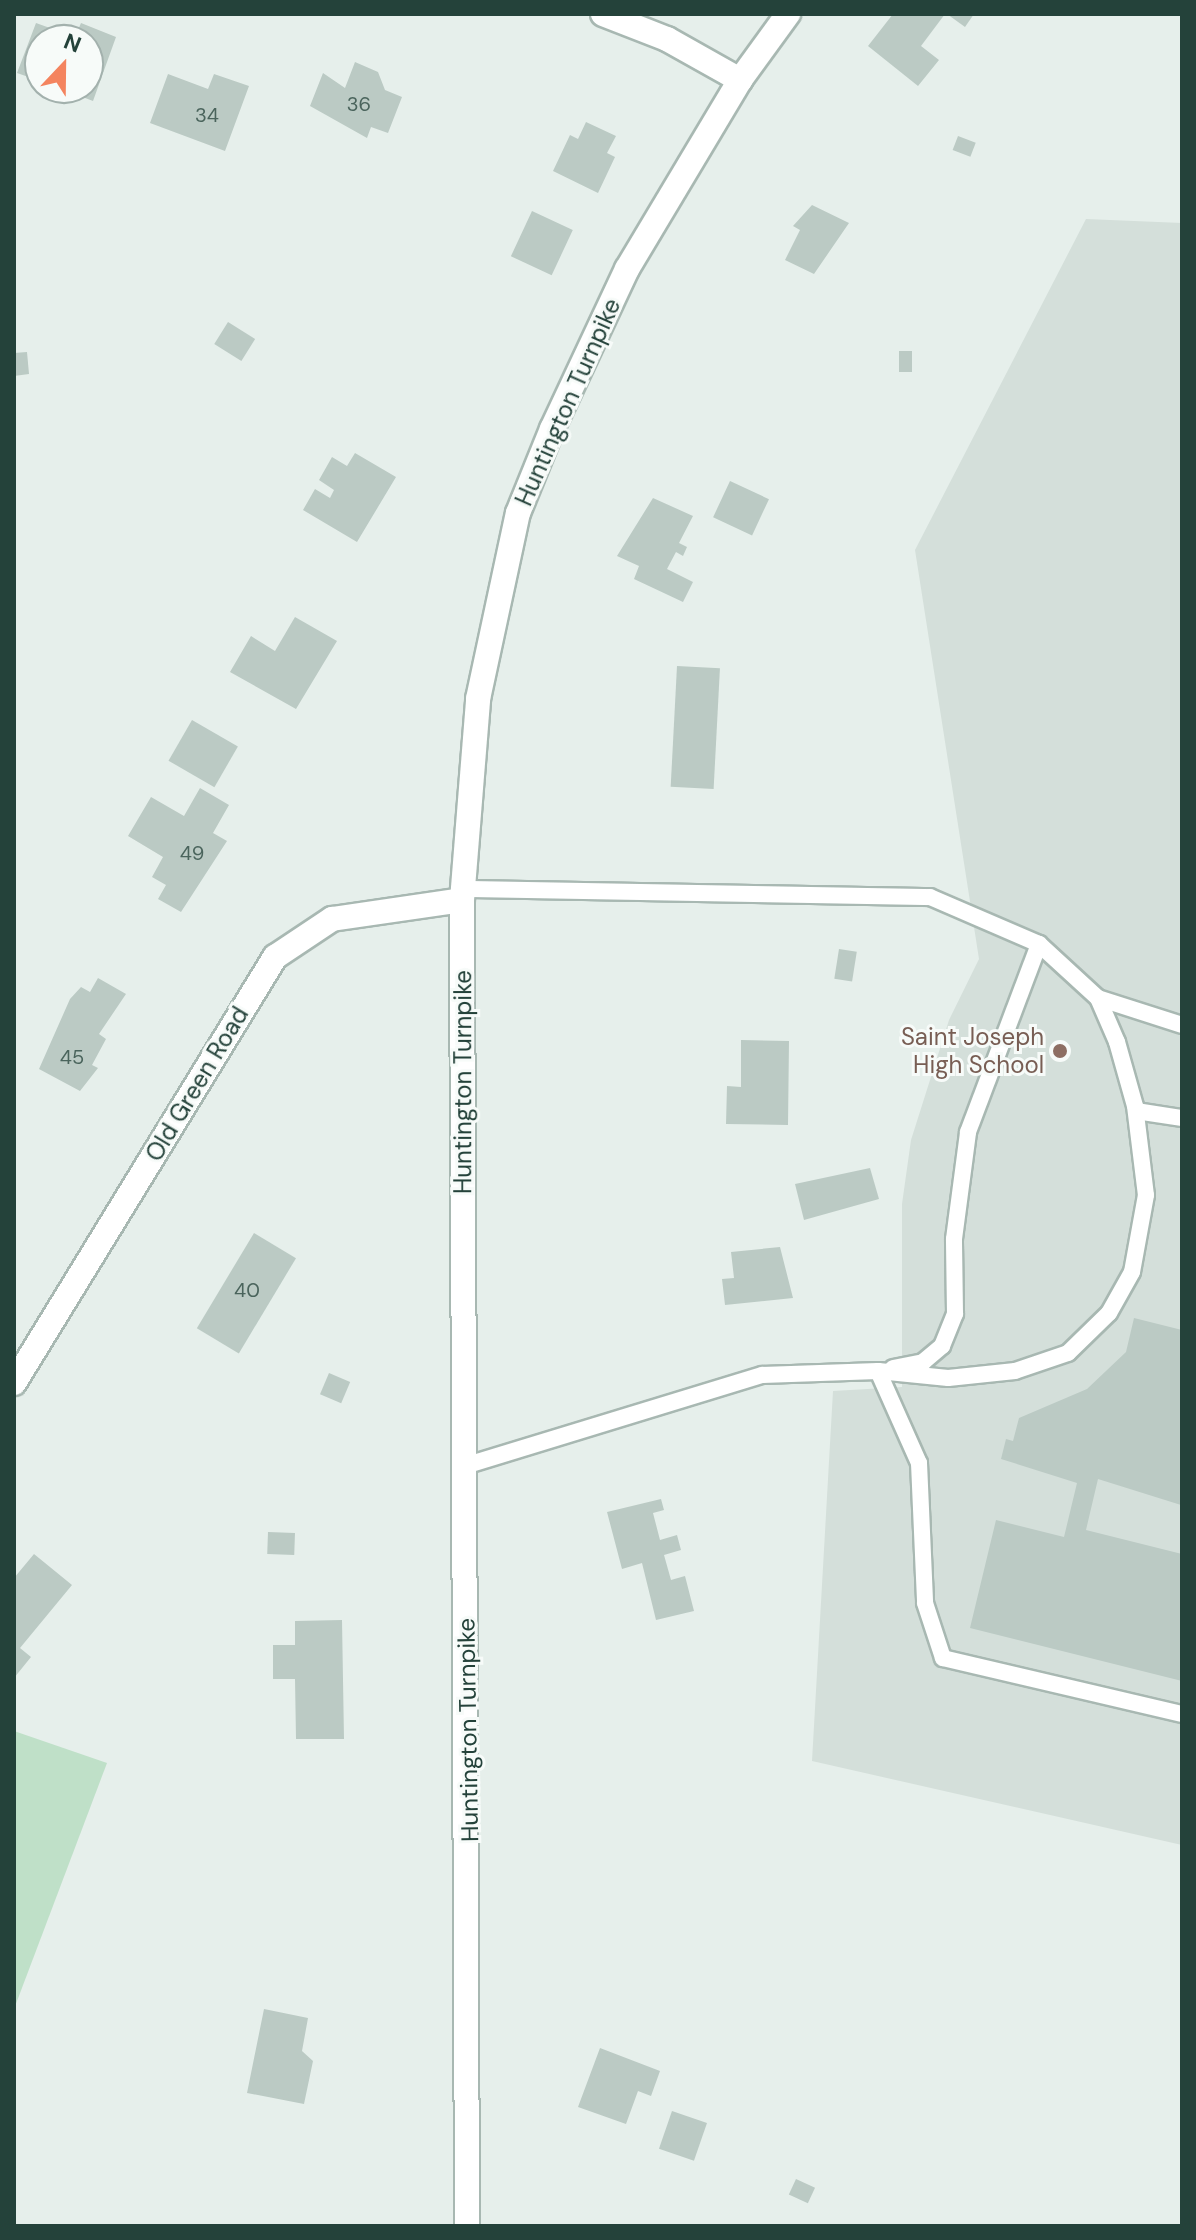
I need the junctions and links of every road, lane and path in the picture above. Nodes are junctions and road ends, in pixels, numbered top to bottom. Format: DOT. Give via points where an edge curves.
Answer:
graph roads {
  1 [pos="603,14"];
  2 [pos="788,14"];
  3 [pos="740,80"];
  4 [pos="463,894"];
  5 [pos="1039,944"];
  6 [pos="1098,998"];
  7 [pos="1182,1025"];
  8 [pos="1136,1111"];
  9 [pos="1182,1118"];
  10 [pos="878,1371"];
  11 [pos="14,1383"];
  12 [pos="465,1466"];
  13 [pos="1182,1714"];
  14 [pos="467,2226"];
  1 -- 3 [label="main road" via="667,39"];
  2 -- 3 [label="main road, Huntington Turnpike"];
  3 -- 4 [label="main road, Huntington Turnpike" via="627,269 518,513 478,699"];
  4 -- 5 [label="lane" via="930,897"];
  4 -- 11 [label="main road, Old Green Road" via="332,919 275,957"];
  4 -- 12 [label="main road, Huntington Turnpike"];
  5 -- 6 [label="lane"];
  5 -- 10 [label="lane" via="968,1132 954,1239 955,1314 942,1346 923,1362"];
  6 -- 7 [label="lane"];
  6 -- 8 [label="lane"];
  8 -- 9 [label="lane"];
  8 -- 10 [label="lane" via="1146,1195 1132,1272 1109,1313 1068,1353 1015,1371 948,1378"];
  10 -- 12 [label="lane" via="762,1375"];
  10 -- 13 [label="lane" via="919,1463 925,1603 943,1658"];
  12 -- 14 [label="main road, Huntington Turnpike"];
}
